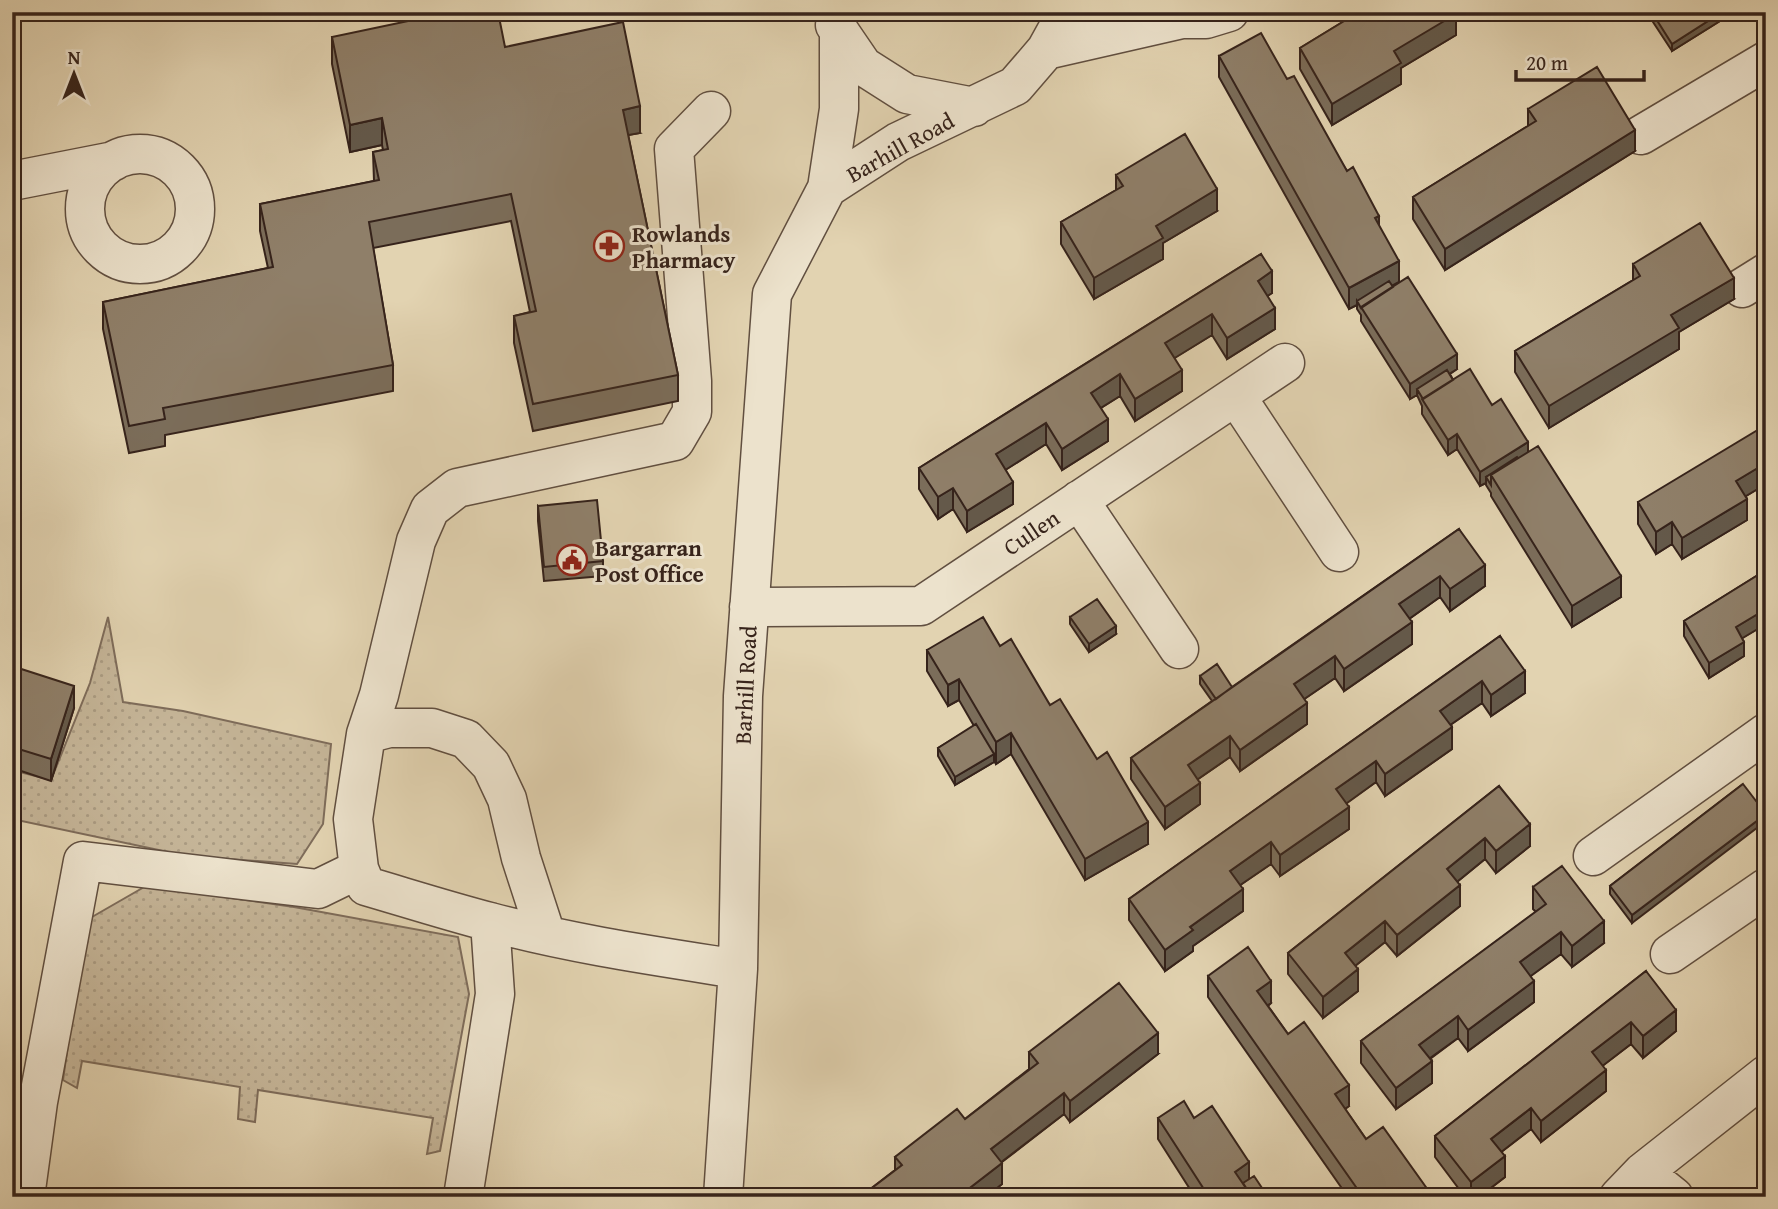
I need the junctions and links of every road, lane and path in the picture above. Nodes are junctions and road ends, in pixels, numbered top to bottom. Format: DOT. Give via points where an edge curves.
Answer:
graph roads {
  1 [pos="1067,12"];
  2 [pos="1228,12"];
  3 [pos="1177,15"];
  4 [pos="833,21"];
  5 [pos="1046,50"];
  6 [pos="1766,61"];
  7 [pos="974,107"];
  8 [pos="710,111"];
  9 [pos="1641,135"];
  10 [pos="114,161"];
  11 [pos="12,181"];
  12 [pos="827,188"];
  13 [pos="1285,363"];
  14 [pos="1236,396"];
  15 [pos="1079,500"];
  16 [pos="1339,552"];
  17 [pos="749,607"];
  18 [pos="1179,649"];
  19 [pos="1766,733"];
  20 [pos="366,734"];
  21 [pos="1593,856"];
  22 [pos="359,869"];
  23 [pos="1766,888"];
  24 [pos="490,922"];
  25 [pos="546,935"];
  26 [pos="1670,954"];
  27 [pos="738,969"];
  28 [pos="1766,1075"];
  29 [pos="1631,1184"];
  30 [pos="25,1197"];
  31 [pos="463,1197"];
  32 [pos="723,1197"];
  33 [pos="1674,1197"];
  1 -- 5 [label="street, Barhill Road"];
  2 -- 3 [label="street" via="1206,19"];
  3 -- 5 [label="street"];
  4 -- 7 [label="street" via="863,66 907,93"];
  4 -- 12 [label="street, Barhill Road" via="839,109"];
  5 -- 7 [label="street, Barhill Road" via="1015,86"];
  6 -- 9 [label="street"];
  7 -- 12 [label="street, Barhill Road" via="898,142"];
  8 -- 20 [label="street" via="674,149 692,412 675,441 457,488 430,509 416,541"];
  10 -- 11 [label="street"];
  12 -- 17 [label="street, Barhill Road" via="772,294"];
  13 -- 14 [label="street, Cullen"];
  14 -- 15 [label="street, Cullen"];
  14 -- 16 [label="street"];
  15 -- 17 [label="street, Cullen" via="921,606"];
  15 -- 18 [label="street"];
  17 -- 27 [label="street, Barhill Road"];
  19 -- 21 [label="street"];
  20 -- 22 [label="street" via="354,819"];
  20 -- 25 [label="street" via="389,728 432,728 466,738 491,765 507,799"];
  22 -- 24 [label="street" via="366,886"];
  22 -- 30 [label="street" via="318,889 83,861"];
  23 -- 26 [label="street"];
  24 -- 25 [label="street"];
  24 -- 31 [label="street" via="495,993"];
  25 -- 27 [label="street"];
  27 -- 32 [label="street, Barhill Road"];
  28 -- 29 [label="street"];
  29 -- 33 [label="street"];
}
